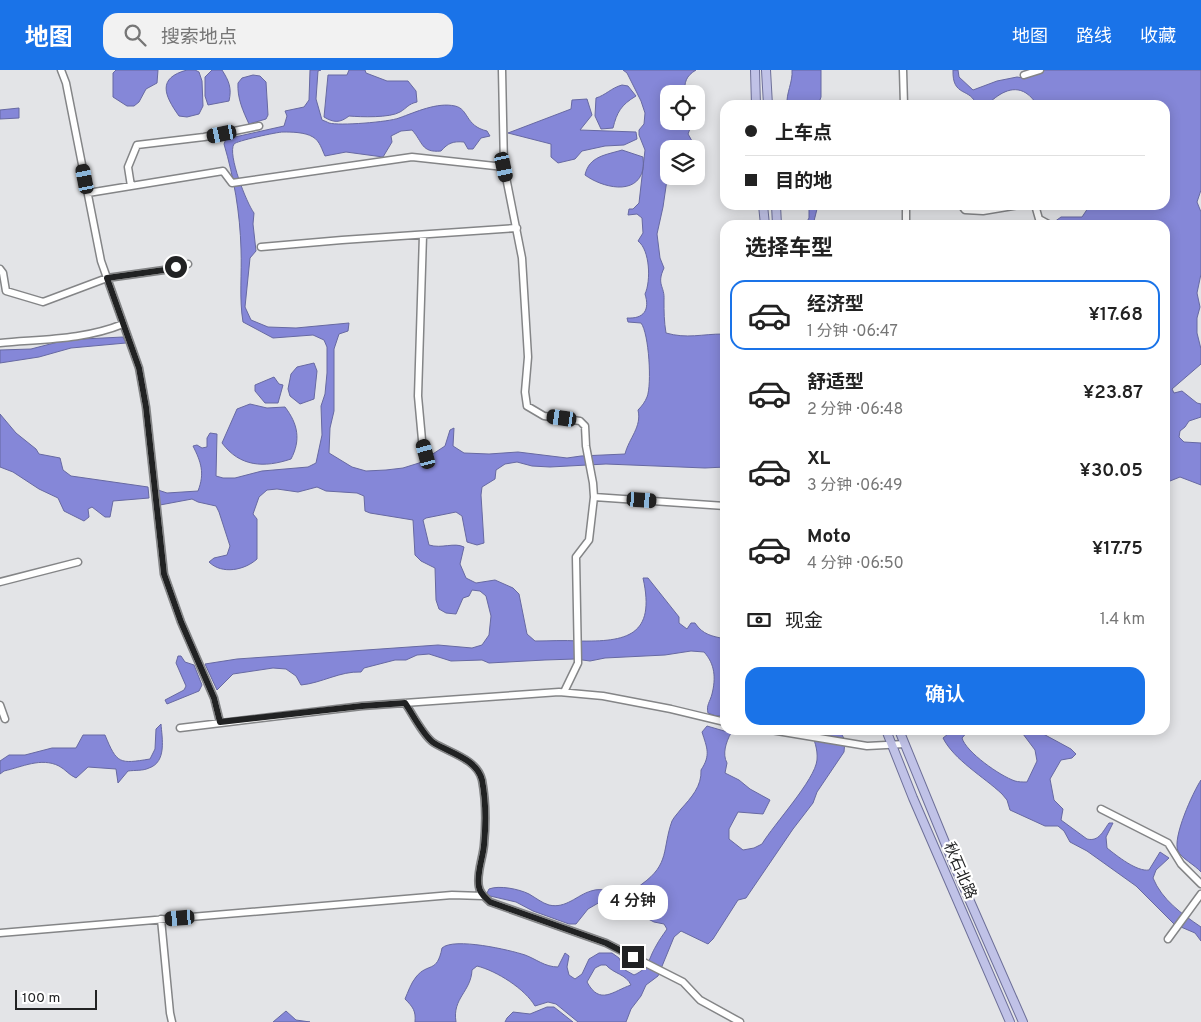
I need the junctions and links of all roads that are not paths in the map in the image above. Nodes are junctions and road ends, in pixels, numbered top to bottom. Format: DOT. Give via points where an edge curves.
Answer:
graph roads {
  1 [pos="61,70"];
  2 [pos="502,70"];
  3 [pos="755,70"];
  4 [pos="766,70"];
  5 [pos="903,70"];
  6 [pos="1040,70"];
  7 [pos="1024,75"];
  8 [pos="756,100"];
  9 [pos="768,100"];
  10 [pos="904,100"];
  11 [pos="258,126"];
  12 [pos="504,167"];
  13 [pos="131,186"];
  14 [pos="88,193"];
  15 [pos="965,210"];
  16 [pos="989,210"];
  17 [pos="517,228"];
  18 [pos="423,234"];
  19 [pos="261,247"];
  20 [pos="188,264"];
  21 [pos="0,269"];
  22 [pos="107,278"];
  23 [pos="123,324"];
  24 [pos="0,342"];
  25 [pos="426,454"];
  26 [pos="594,497"];
  27 [pos="720,506"];
  28 [pos="78,562"];
  29 [pos="0,582"];
  30 [pos="564,692"];
  31 [pos="405,703"];
  32 [pos="0,705"];
  33 [pos="4,720"];
  34 [pos="720,721"];
  35 [pos="220,722"];
  36 [pos="180,728"];
  37 [pos="801,735"];
  38 [pos="888,735"];
  39 [pos="901,735"];
  40 [pos="892,744"];
  41 [pos="905,744"];
  42 [pos="1101,809"];
  43 [pos="1201,884"];
  44 [pos="1201,894"];
  45 [pos="483,896"];
  46 [pos="160,919"];
  47 [pos="0,933"];
  48 [pos="1168,939"];
  49 [pos="172,1022"];
  50 [pos="740,1022"];
  51 [pos="1010,1022"];
  52 [pos="1023,1022"];
  1 -- 14 [label="street"];
  2 -- 12 [label="street"];
  3 -- 8 [label="main road"];
  4 -- 9 [label="main road"];
  5 -- 10 [label="street"];
  6 -- 7 [label="street"];
  11 -- 13 [label="street" via="137,145 128,167"];
  12 -- 13 [label="street" via="412,157 232,183 223,171"];
  12 -- 17 [label="street"];
  13 -- 14 [label="street"];
  14 -- 22 [label="street"];
  15 -- 16 [label="street"];
  17 -- 18 [label="street"];
  17 -- 26 [label="street" via="528,357 527,406 544,416 580,421 585,426"];
  18 -- 19 [label="street"];
  18 -- 25 [label="street" via="418,396"];
  20 -- 22 [label="street"];
  21 -- 22 [label="street" via="6,291 43,302"];
  22 -- 23 [label="street"];
  23 -- 24 [label="street" via="84,336"];
  23 -- 35 [label="street" via="139,368 146,407 164,574 214,698"];
  26 -- 27 [label="street"];
  26 -- 30 [label="street" via="589,540 576,557 578,663"];
  28 -- 29 [label="street"];
  30 -- 31 [label="street"];
  30 -- 34 [label="street" via="603,696"];
  31 -- 35 [label="street"];
  31 -- 45 [label="street" via="426,736 471,763 481,777 485,799 479,888"];
  32 -- 33 [label="street"];
  35 -- 36 [label="street"];
  37 -- 40 [label="street" via="866,746"];
  38 -- 40 [label="main road, 秋石北路"];
  39 -- 41 [label="main road, 秋石北路"];
  40 -- 41 [label="street"];
  40 -- 51 [label="main road, 秋石北路" via="916,807"];
  41 -- 52 [label="main road, 秋石北路"];
  42 -- 43 [label="street" via="1168,843 1181,864"];
  44 -- 48 [label="street"];
  45 -- 46 [label="street" via="452,895"];
  45 -- 50 [label="street" via="490,902 606,943 683,982 700,1000"];
  46 -- 47 [label="street"];
  46 -- 49 [label="street"];
}
